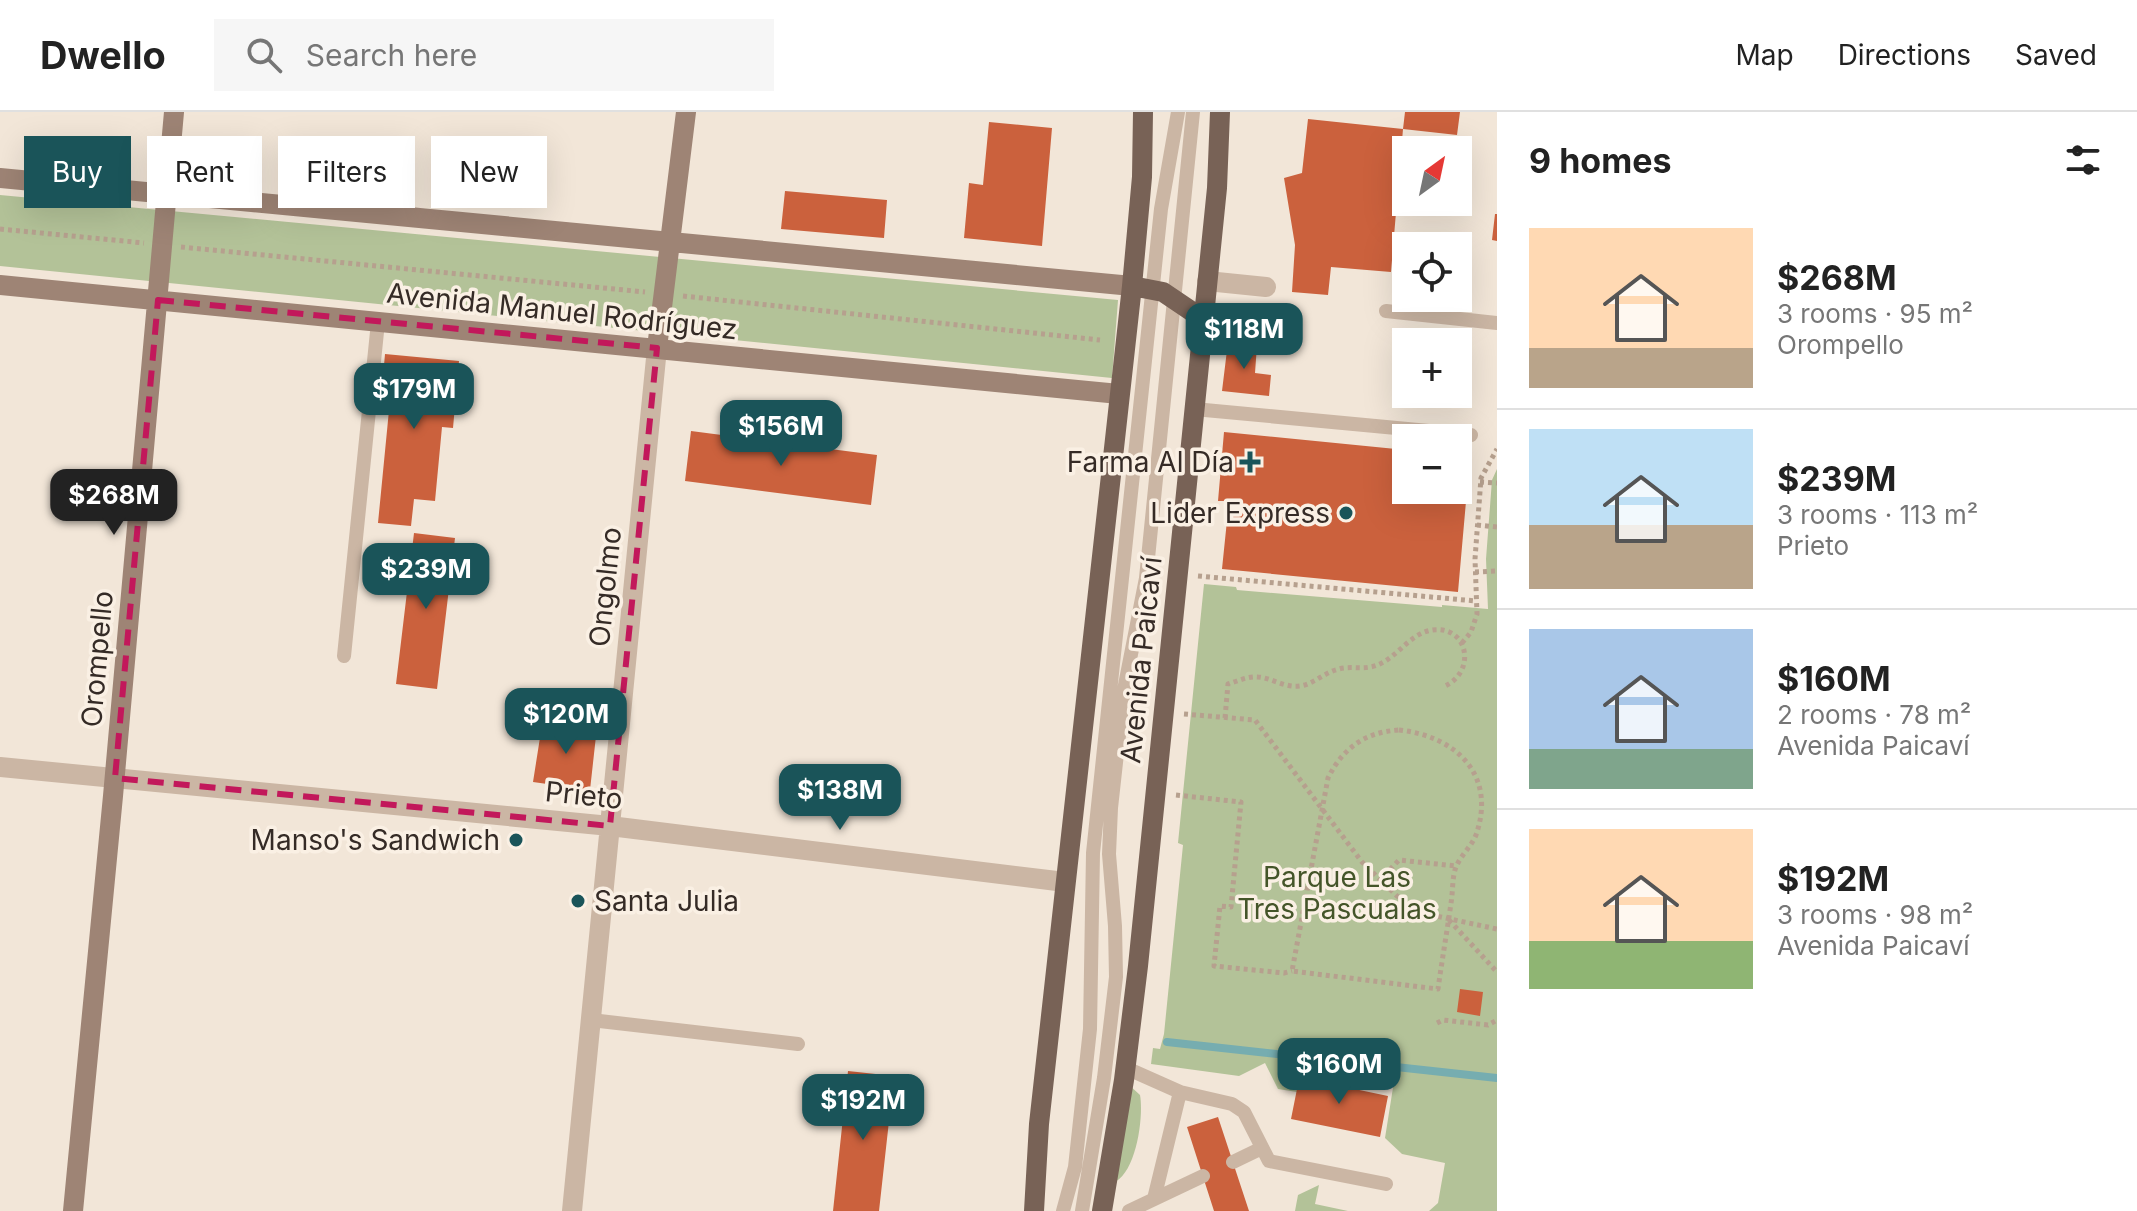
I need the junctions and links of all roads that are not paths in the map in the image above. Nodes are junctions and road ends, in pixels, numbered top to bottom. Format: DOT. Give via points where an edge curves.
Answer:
graph roads {
  1 [pos="174,112"];
  2 [pos="686,112"];
  3 [pos="1143,112"];
  4 [pos="1178,112"];
  5 [pos="1193,112"];
  6 [pos="1220,112"];
  7 [pos="172,136"];
  8 [pos="0,178"];
  9 [pos="147,193"];
  10 [pos="262,204"];
  11 [pos="165,208"];
  12 [pos="668,242"];
  13 [pos="1207,281"];
  14 [pos="0,285"];
  15 [pos="1132,286"];
  16 [pos="1266,287"];
  17 [pos="1153,289"];
  18 [pos="1174,298"];
  19 [pos="158,300"];
  20 [pos="1386,311"];
  21 [pos="1203,319"];
  22 [pos="378,322"];
  23 [pos="1497,323"];
  24 [pos="657,348"];
  25 [pos="1119,394"];
  26 [pos="1194,409"];
  27 [pos="1392,428"];
  28 [pos="344,656"];
  29 [pos="0,767"];
  30 [pos="115,778"];
  31 [pos="610,826"];
  32 [pos="1065,882"];
  33 [pos="591,1020"];
  34 [pos="798,1044"];
  35 [pos="1126,1068"];
  36 [pos="1180,1092"];
  37 [pos="1262,1148"];
  38 [pos="1233,1162"];
  39 [pos="1203,1176"];
  40 [pos="1386,1184"];
  41 [pos="1154,1199"];
  42 [pos="73,1211"];
  43 [pos="572,1211"];
  44 [pos="1034,1211"];
  45 [pos="1063,1211"];
  46 [pos="1082,1211"];
  47 [pos="1102,1211"];
  48 [pos="1129,1211"];
  1 -- 7 [label="main road, Orompello"];
  2 -- 12 [label="main road, Ongolmo"];
  3 -- 15 [label="main road, Avenida Paicaví"];
  4 -- 17 [label="lane"];
  5 -- 18 [label="lane"];
  6 -- 13 [label="main road, Avenida Paicaví"];
  8 -- 9 [label="main road"];
  10 -- 12 [label="main road"];
  11 -- 19 [label="main road, Orompello"];
  12 -- 15 [label="main road"];
  12 -- 24 [label="main road, Ongolmo"];
  13 -- 16 [label="street"];
  13 -- 21 [label="main road, Avenida Paicaví"];
  14 -- 19 [label="main road, Avenida Manuel Rodríguez"];
  15 -- 17 [label="main road"];
  15 -- 25 [label="main road, Avenida Paicaví"];
  17 -- 18 [label="main road"];
  17 -- 45 [label="lane" via="1093,853 1090,1029 1075,1167"];
  18 -- 21 [label="main road"];
  18 -- 46 [label="lane" via="1146,578 1124,690 1111,808 1116,977"];
  19 -- 22 [label="main road, Avenida Manuel Rodríguez"];
  19 -- 30 [label="main road, Orompello"];
  20 -- 23 [label="lane"];
  21 -- 26 [label="main road, Avenida Paicaví"];
  22 -- 24 [label="main road, Avenida Manuel Rodríguez"];
  22 -- 28 [label="lane"];
  24 -- 25 [label="main road, Avenida Manuel Rodríguez"];
  24 -- 31 [label="street, Ongolmo"];
  25 -- 32 [label="main road, Avenida Paicaví"];
  26 -- 27 [label="lane"];
  26 -- 35 [label="main road, Avenida Paicaví"];
  29 -- 30 [label="street, Prieto"];
  30 -- 31 [label="street, Prieto"];
  30 -- 42 [label="main road, Orompello"];
  31 -- 32 [label="street, Prieto"];
  31 -- 33 [label="street, Ongolmo"];
  32 -- 44 [label="main road, Avenida Paicaví"];
  33 -- 34 [label="lane"];
  33 -- 43 [label="street, Ongolmo"];
  35 -- 36 [label="lane"];
  35 -- 47 [label="main road, Avenida Paicaví"];
  36 -- 37 [label="lane" via="1232,1104 1244,1112"];
  36 -- 41 [label="lane"];
  37 -- 38 [label="lane"];
  37 -- 40 [label="lane" via="1269,1161"];
  39 -- 41 [label="lane"];
  41 -- 48 [label="lane"];
}
